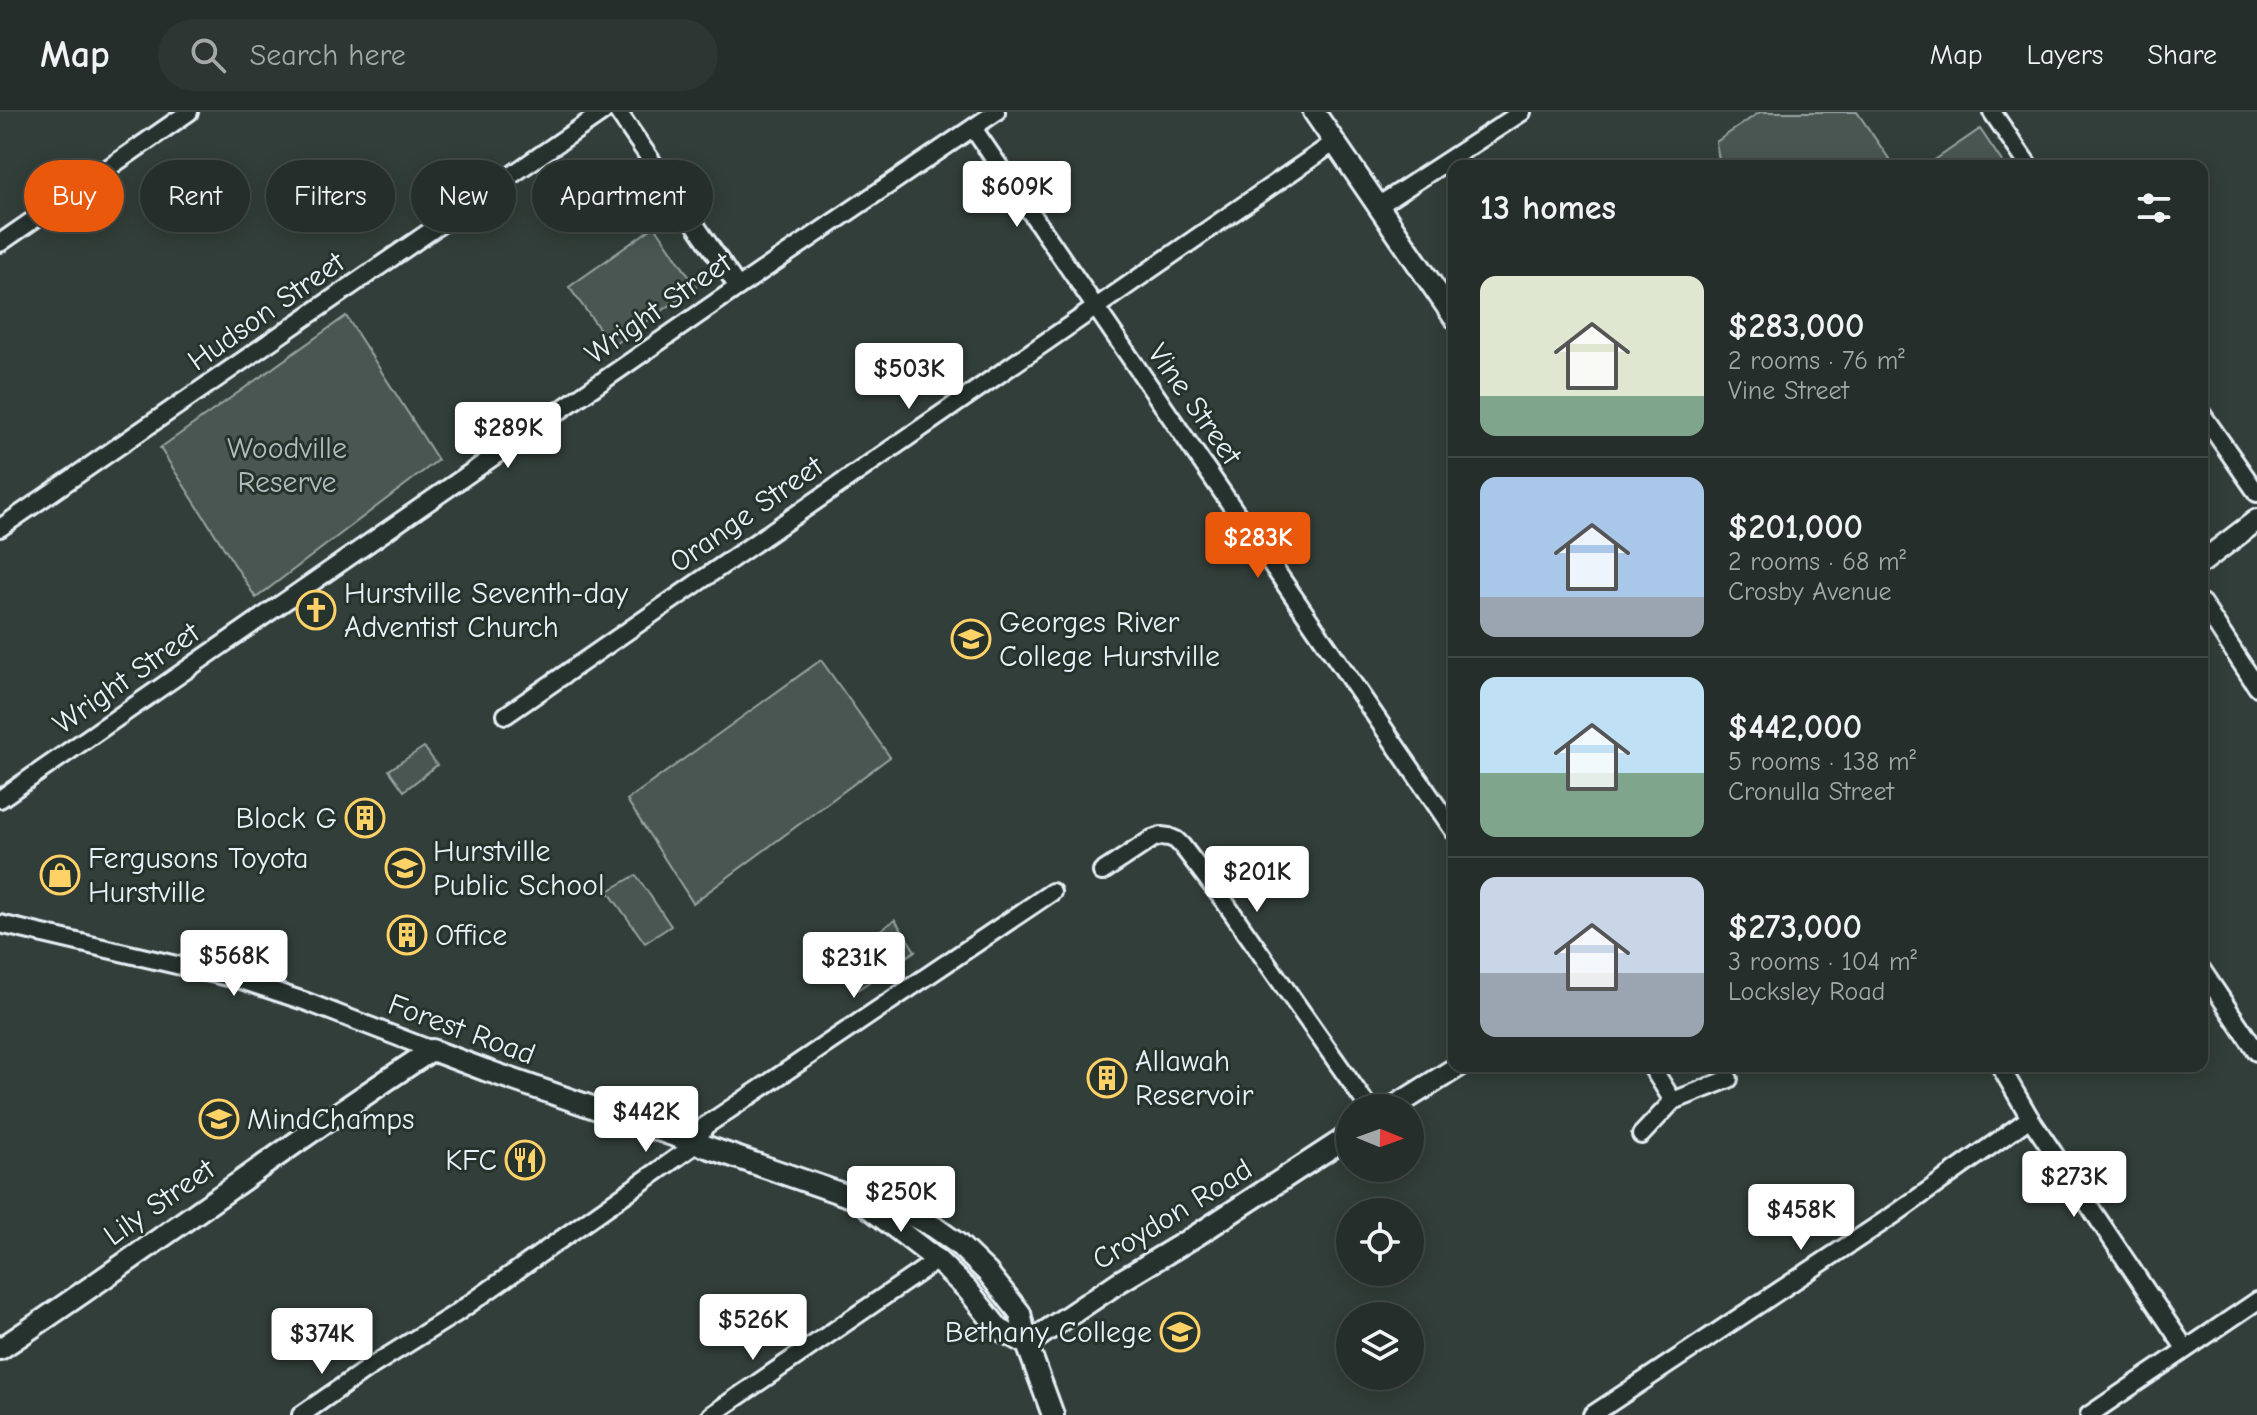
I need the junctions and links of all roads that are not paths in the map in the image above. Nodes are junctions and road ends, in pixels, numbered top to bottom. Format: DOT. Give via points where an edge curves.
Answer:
graph roads {
  1 [pos="189,112"];
  2 [pos="603,112"];
  3 [pos="618,112"];
  4 [pos="996,112"];
  5 [pos="1314,112"];
  6 [pos="1522,112"];
  7 [pos="1992,112"];
  8 [pos="973,128"];
  9 [pos="1335,142"];
  10 [pos="1448,160"];
  11 [pos="1448,160"];
  12 [pos="2025,160"];
  13 [pos="1378,206"];
  14 [pos="0,243"];
  15 [pos="738,287"];
  16 [pos="1094,307"];
  17 [pos="1448,307"];
  18 [pos="2208,423"];
  19 [pos="2257,493"];
  20 [pos="2257,520"];
  21 [pos="0,528"];
  22 [pos="2208,557"];
  23 [pos="2208,612"];
  24 [pos="2257,687"];
  25 [pos="506,715"];
  26 [pos="0,799"];
  27 [pos="1448,822"];
  28 [pos="1102,872"];
  29 [pos="1052,892"];
  30 [pos="0,927"];
  31 [pos="2208,979"];
  32 [pos="432,1050"];
  33 [pos="2257,1052"];
  34 [pos="1449,1072"];
  35 [pos="1655,1072"];
  36 [pos="2003,1072"];
  37 [pos="1729,1079"];
  38 [pos="1359,1094"];
  39 [pos="1414,1094"];
  40 [pos="1673,1101"];
  41 [pos="2030,1118"];
  42 [pos="1641,1135"];
  43 [pos="696,1144"];
  44 [pos="1336,1144"];
  45 [pos="857,1199"];
  46 [pos="937,1260"];
  47 [pos="2257,1301"];
  48 [pos="1027,1344"];
  49 [pos="2185,1348"];
  50 [pos="0,1349"];
  51 [pos="301,1415"];
  52 [pos="711,1415"];
  53 [pos="1053,1415"];
  54 [pos="1592,1415"];
  55 [pos="2089,1415"];
  1 -- 14 [label="street"];
  2 -- 21 [label="street, Hudson Street"];
  3 -- 15 [label="street"];
  4 -- 8 [label="street, Wright Street"];
  5 -- 9 [label="main road"];
  6 -- 11 [label="street"];
  7 -- 12 [label="street"];
  8 -- 15 [label="street, Wright Street"];
  8 -- 16 [label="street, Vine Street"];
  9 -- 13 [label="main road"];
  9 -- 16 [label="street, Orange Street"];
  10 -- 13 [label="street"];
  13 -- 17 [label="main road"];
  15 -- 26 [label="street, Wright Street"];
  16 -- 25 [label="street, Orange Street"];
  16 -- 27 [label="street, Vine Street"];
  18 -- 19 [label="street"];
  20 -- 22 [label="main road"];
  23 -- 24 [label="street"];
  28 -- 38 [label="street" via="1152,839 1176,840"];
  29 -- 43 [label="street" via="705,1126"];
  30 -- 32 [label="street, Forest Road" via="241,980"];
  31 -- 33 [label="street"];
  32 -- 43 [label="main road, Forest Road"];
  32 -- 50 [label="main road, Lily Street"];
  34 -- 39 [label="main road"];
  35 -- 40 [label="street"];
  36 -- 41 [label="street"];
  37 -- 40 [label="street"];
  40 -- 42 [label="street"];
  41 -- 49 [label="street"];
  41 -- 54 [label="street"];
  43 -- 45 [label="main road, Forest Road"];
  43 -- 51 [label="street"];
  44 -- 48 [label="main road, Croydon Road"];
  45 -- 46 [label="main road, Forest Road"];
  45 -- 48 [label="main road, Forest Road" via="898,1209 958,1244 1020,1313"];
  46 -- 48 [label="main road, Forest Road" via="999,1329"];
  46 -- 52 [label="street"];
  47 -- 49 [label="street"];
  48 -- 53 [label="main road, Forest Road"];
  49 -- 55 [label="street"];
}
